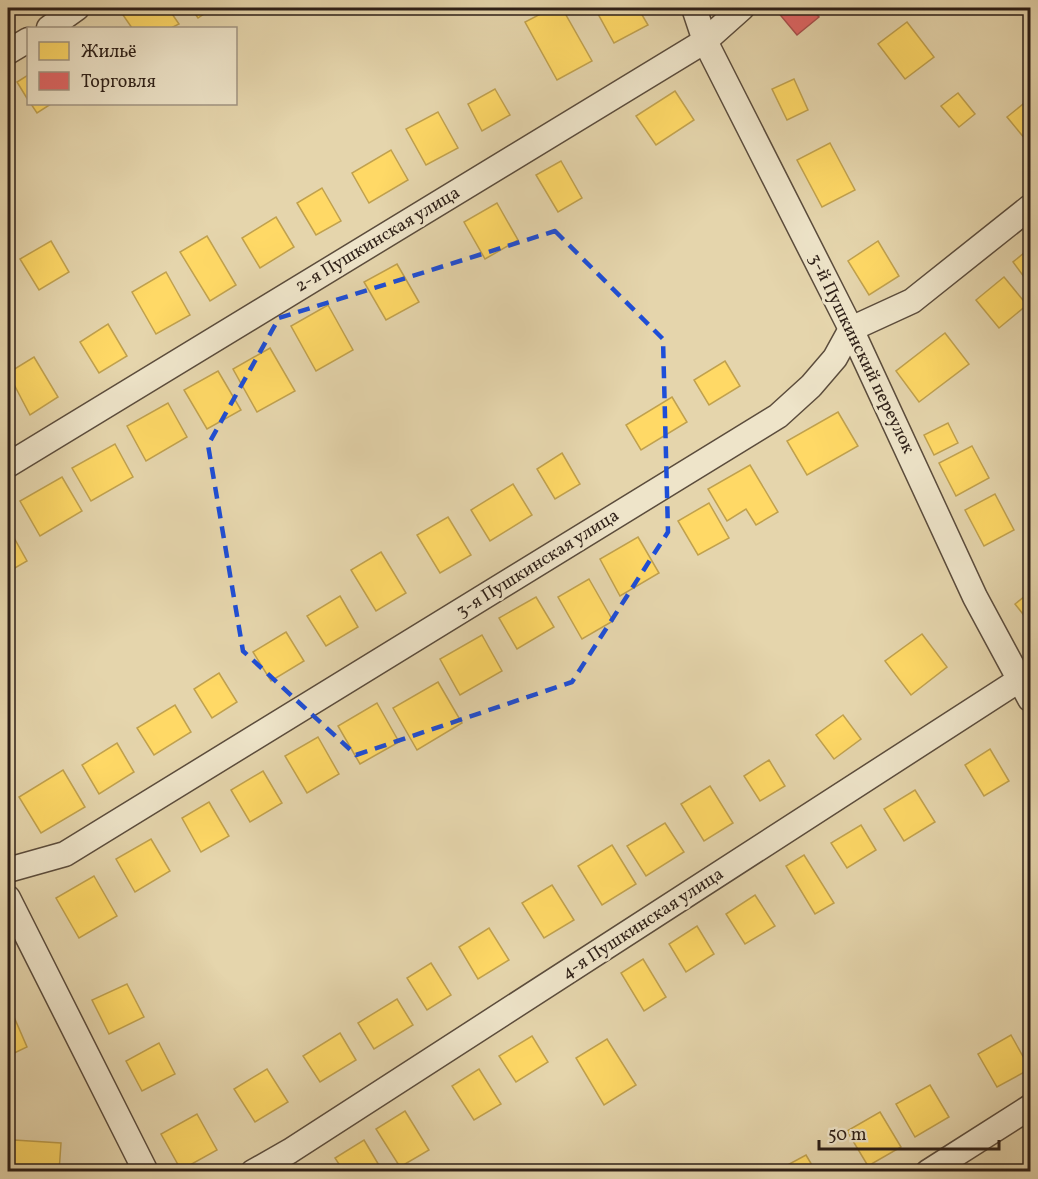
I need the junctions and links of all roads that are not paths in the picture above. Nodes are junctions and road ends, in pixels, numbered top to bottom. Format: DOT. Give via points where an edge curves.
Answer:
graph roads {
  1 [pos="77,8"];
  2 [pos="694,8"];
  3 [pos="742,8"];
  4 [pos="50,27"];
  5 [pos="27,41"];
  6 [pos="705,41"];
  7 [pos="8,52"];
  8 [pos="1030,207"];
  9 [pos="851,329"];
  10 [pos="8,465"];
  11 [pos="1027,684"];
  12 [pos="8,870"];
  13 [pos="8,898"];
  14 [pos="1030,1107"];
  15 [pos="146,1172"];
  16 [pos="253,1172"];
  17 [pos="928,1172"];
  1 -- 4 [label="street"];
  2 -- 6 [label="street, 3-й Пушкинский переулок"];
  3 -- 6 [label="street, 2-я Пушкинская улица"];
  5 -- 7 [label="street"];
  6 -- 9 [label="street, 3-й Пушкинский переулок"];
  6 -- 10 [label="street, 2-я Пушкинская улица"];
  8 -- 9 [label="street" via="912,302"];
  9 -- 11 [label="street, 3-й Пушкинский переулок" via="975,597"];
  9 -- 12 [label="street, 3-я Пушкинская улица" via="830,365 777,416 65,854"];
  11 -- 16 [label="street, 4-я Пушкинская улица"];
  13 -- 15 [label="street"];
  14 -- 17 [label="street"];
}
